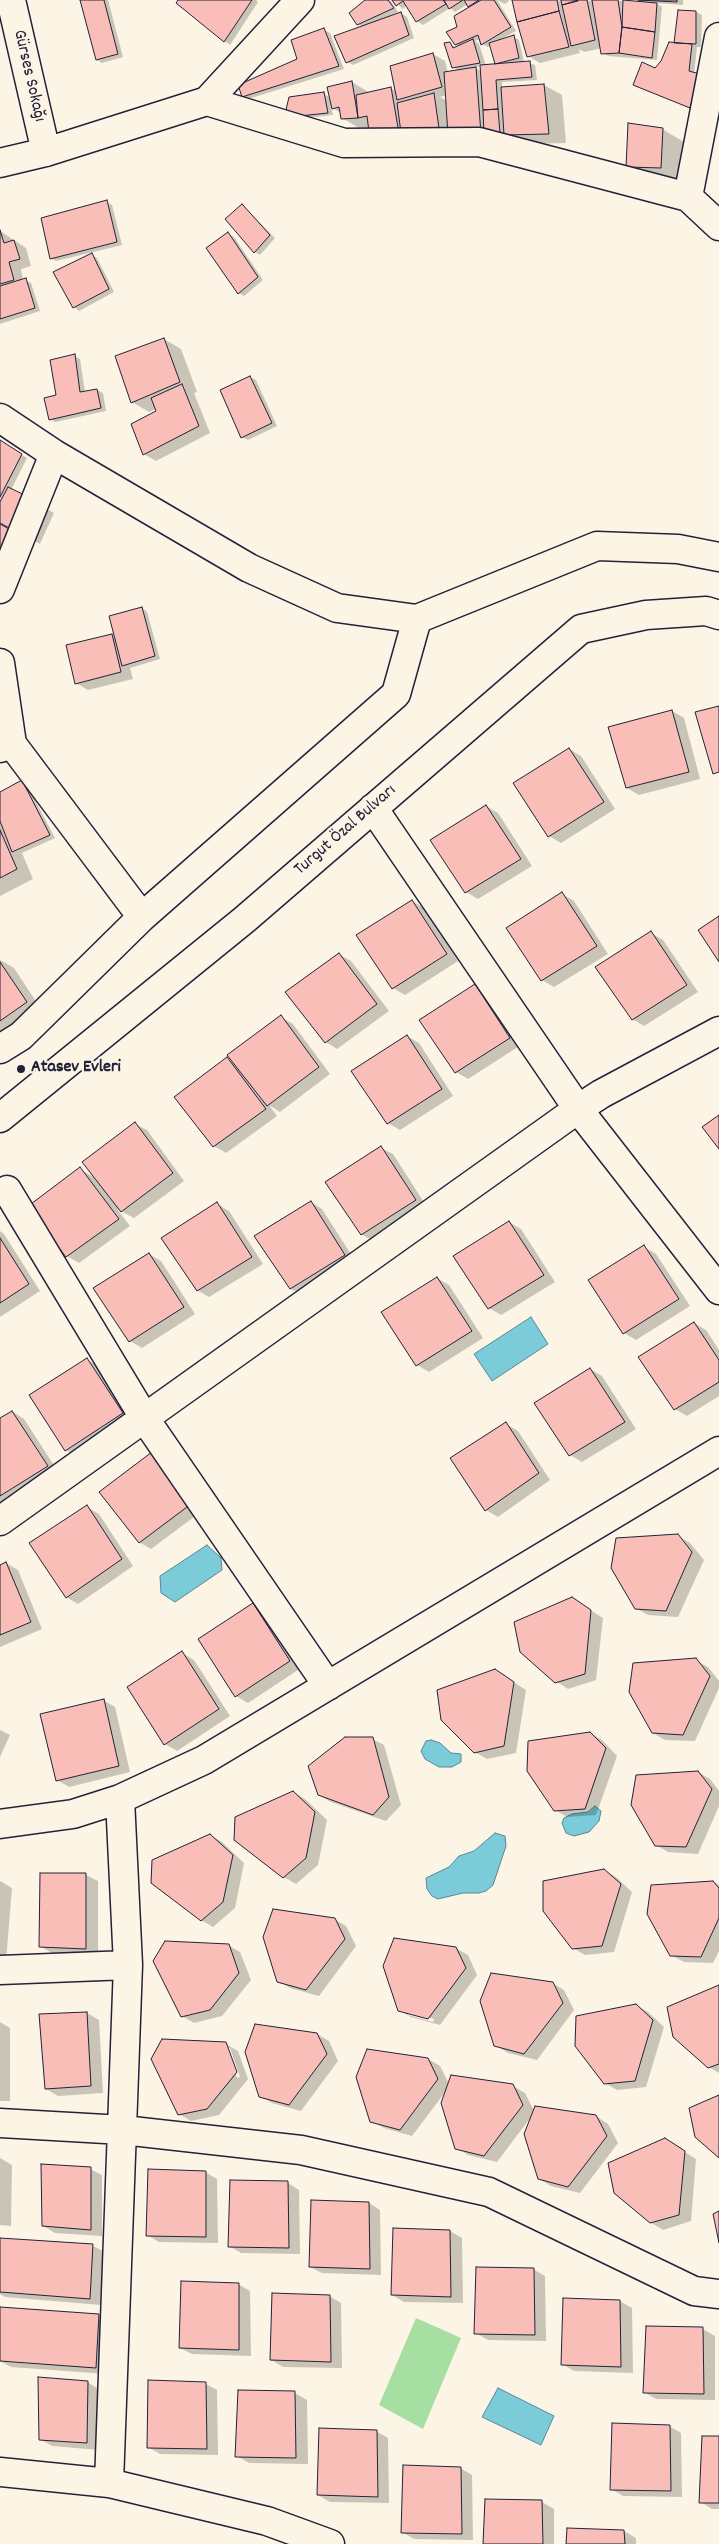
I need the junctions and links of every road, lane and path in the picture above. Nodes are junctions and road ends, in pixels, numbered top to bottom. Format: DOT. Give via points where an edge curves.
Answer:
graph roads {
  1 [pos="11,0"];
  2 [pos="300,0"];
  3 [pos="719,37"];
  4 [pos="207,101"];
  5 [pos="46,152"];
  6 [pos="0,163"];
  7 [pos="688,197"];
  8 [pos="719,226"];
  9 [pos="0,418"];
  10 [pos="54,454"];
  11 [pos="719,557"];
  12 [pos="0,590"];
  13 [pos="719,614"];
  14 [pos="417,619"];
  15 [pos="0,663"];
  16 [pos="6,746"];
  17 [pos="373,808"];
  18 [pos="142,917"];
  19 [pos="719,1030"];
  20 [pos="0,1049"];
  21 [pos="578,1109"];
  22 [pos="0,1118"];
  23 [pos="7,1190"];
  24 [pos="719,1290"];
  25 [pos="145,1419"];
  26 [pos="719,1451"];
  27 [pos="0,1521"];
  28 [pos="328,1686"];
  29 [pos="120,1799"];
  30 [pos="0,1824"];
  31 [pos="128,1964"];
  32 [pos="0,1970"];
  33 [pos="0,2123"];
  34 [pos="123,2130"];
  35 [pos="719,2294"];
  36 [pos="0,2472"];
  37 [pos="109,2483"];
  38 [pos="330,2544"];
  1 -- 5 [label="street, Gürses Sokağı"];
  2 -- 4 [label="street"];
  3 -- 7 [label="street"];
  4 -- 5 [label="street"];
  4 -- 7 [label="street" via="344,143 479,142"];
  5 -- 6 [label="street"];
  7 -- 8 [label="street"];
  9 -- 10 [label="street"];
  10 -- 12 [label="street"];
  10 -- 14 [label="street" via="249,568 337,608"];
  11 -- 14 [label="street" via="678,549 596,546"];
  13 -- 17 [label="street, Turgut Özal Bulvarı" via="706,611 646,615 581,629"];
  14 -- 18 [label="street" via="396,694"];
  15 -- 16 [label="street"];
  16 -- 18 [label="street"];
  17 -- 21 [label="street"];
  17 -- 22 [label="street, Turgut Özal Bulvarı" via="244,920"];
  18 -- 20 [label="street" via="21,1036"];
  19 -- 21 [label="street"];
  21 -- 24 [label="street"];
  21 -- 25 [label="street"];
  23 -- 25 [label="street"];
  25 -- 27 [label="street"];
  25 -- 28 [label="street"];
  26 -- 28 [label="street"];
  28 -- 29 [label="street" via="204,1760"];
  29 -- 30 [label="street" via="72,1814"];
  29 -- 31 [label="street"];
  31 -- 32 [label="street"];
  31 -- 34 [label="street"];
  33 -- 34 [label="street"];
  34 -- 35 [label="street" via="301,2150 489,2192 694,2291"];
  34 -- 37 [label="street"];
  36 -- 37 [label="street"];
  37 -- 38 [label="street" via="267,2521"];
}
